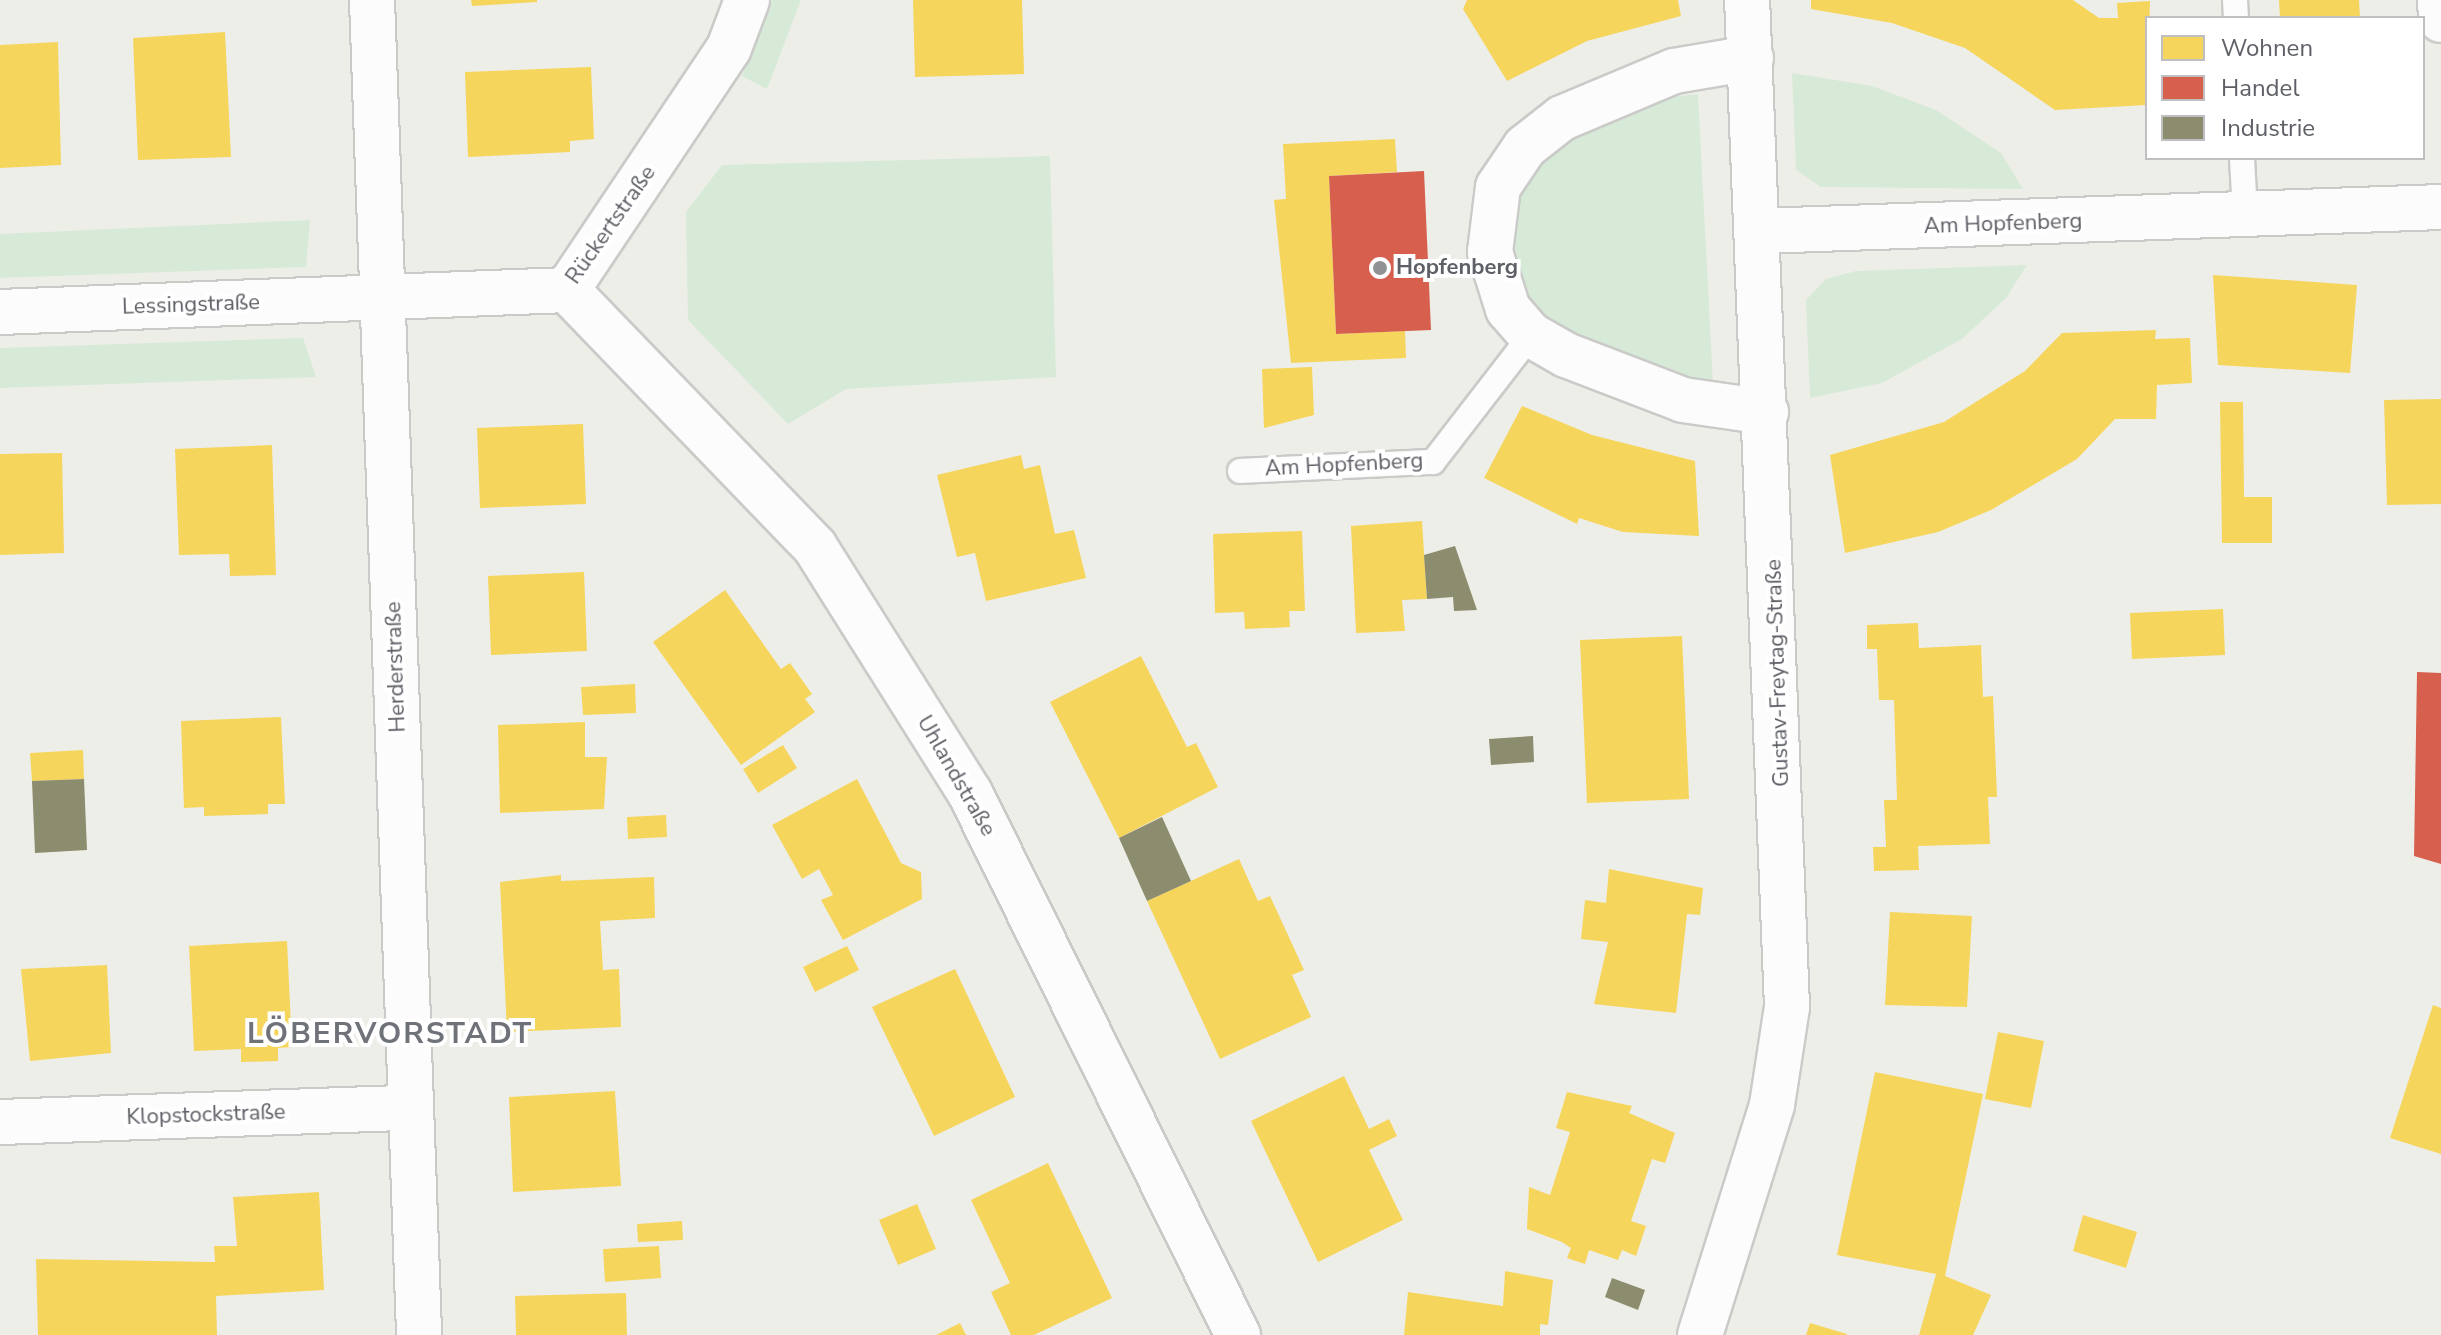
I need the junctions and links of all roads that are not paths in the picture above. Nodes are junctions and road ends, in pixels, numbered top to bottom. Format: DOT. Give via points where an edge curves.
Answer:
graph roads {
  1 [pos="372,0"];
  2 [pos="747,0"];
  3 [pos="1747,0"];
  4 [pos="2440,0"];
  5 [pos="2441,20"];
  6 [pos="1751,58"];
  7 [pos="2242,160"];
  8 [pos="2441,207"];
  9 [pos="2245,214"];
  10 [pos="1761,231"];
  11 [pos="567,290"];
  12 [pos="382,297"];
  13 [pos="0,312"];
  14 [pos="1531,335"];
  15 [pos="1766,412"];
  16 [pos="1240,471"];
  17 [pos="411,1108"];
  18 [pos="0,1122"];
  19 [pos="419,1335"];
  20 [pos="1238,1335"];
  21 [pos="1700,1335"];
  1 -- 12 [label="street, Herderstraße"];
  2 -- 11 [label="street, Rückertstraße" via="729,48"];
  3 -- 6 [label="street, Gustav-Freytag-Straße"];
  4 -- 5 [label="street"];
  6 -- 10 [label="street, Gustav-Freytag-Straße"];
  6 -- 14 [label="street" via="1674,71 1605,98 1525,147 1498,187 1490,252 1508,309"];
  7 -- 9 [label="lane"];
  8 -- 9 [label="street, Am Hopfenberg"];
  9 -- 10 [label="street, Am Hopfenberg"];
  10 -- 15 [label="street, Gustav-Freytag-Straße"];
  11 -- 12 [label="street, Rückertstraße"];
  11 -- 20 [label="street, Uhlandstraße" via="815,547 970,793"];
  12 -- 13 [label="street, Lessingstraße"];
  12 -- 17 [label="street, Herderstraße"];
  14 -- 15 [label="street" via="1689,401"];
  14 -- 16 [label="lane, Am Hopfenberg" via="1433,462"];
  15 -- 21 [label="street, Gustav-Freytag-Straße" via="1787,1007 1770,1114"];
  17 -- 18 [label="street, Klopstockstraße"];
  17 -- 19 [label="street, Herderstraße"];
}
